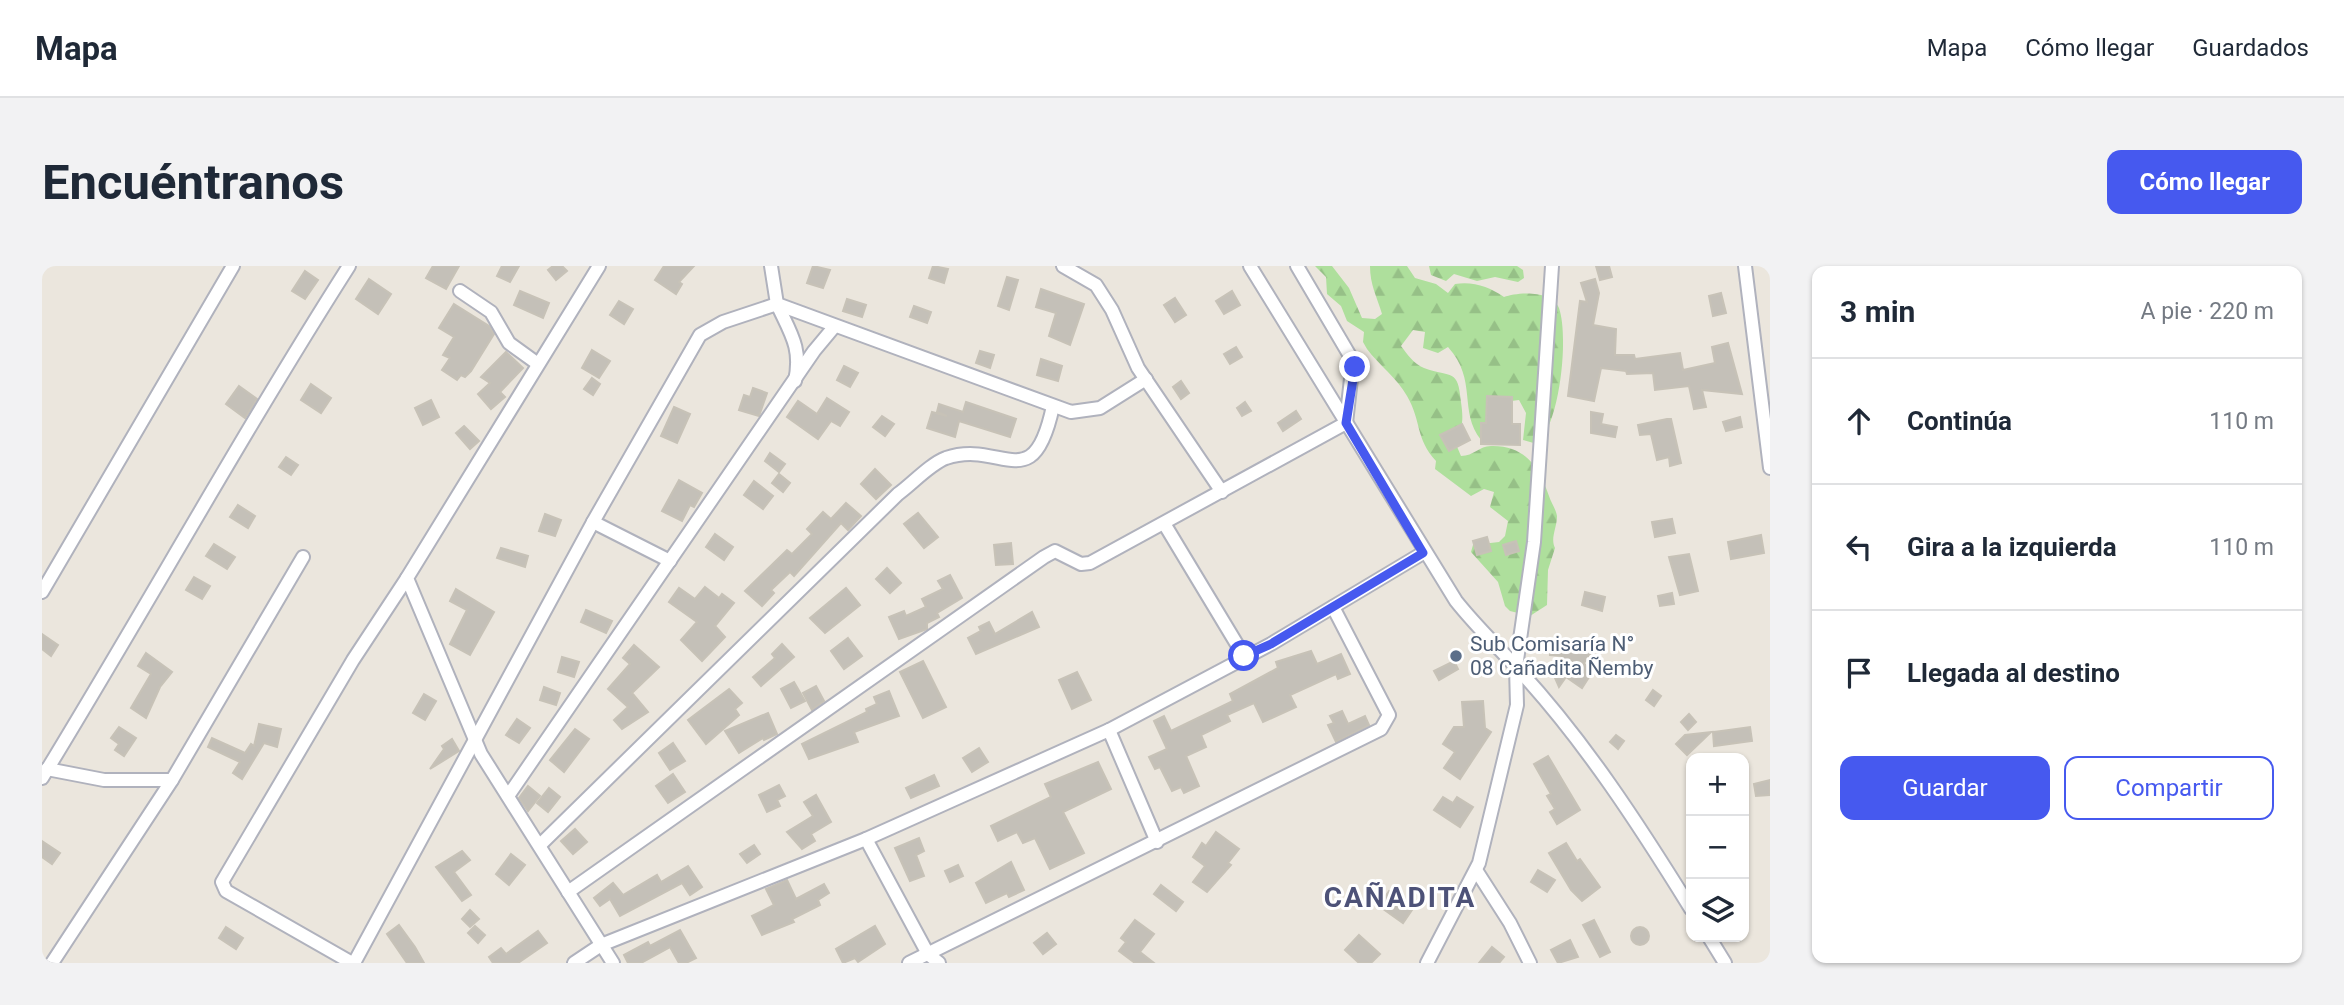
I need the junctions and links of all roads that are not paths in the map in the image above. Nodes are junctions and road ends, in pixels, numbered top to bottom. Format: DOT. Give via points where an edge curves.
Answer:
graph roads {
  1 [pos="233,266"];
  2 [pos="349,266"];
  3 [pos="599,266"];
  4 [pos="771,266"];
  5 [pos="1063,266"];
  6 [pos="1250,266"];
  7 [pos="1297,266"];
  8 [pos="1552,266"];
  9 [pos="1745,266"];
  10 [pos="460,291"];
  11 [pos="777,304"];
  12 [pos="834,327"];
  13 [pos="538,364"];
  14 [pos="1146,379"];
  15 [pos="795,381"];
  16 [pos="1053,406"];
  17 [pos="1346,423"];
  18 [pos="1770,468"];
  19 [pos="1222,492"];
  20 [pos="593,522"];
  21 [pos="1165,525"];
  22 [pos="1423,553"];
  23 [pos="303,557"];
  24 [pos="670,561"];
  25 [pos="407,578"];
  26 [pos="42,592"];
  27 [pos="1334,607"];
  28 [pos="1244,656"];
  29 [pos="1516,667"];
  30 [pos="1110,730"];
  31 [pos="475,742"];
  32 [pos="45,774"];
  33 [pos="172,780"];
  34 [pos="508,796"];
  35 [pos="866,839"];
  36 [pos="1157,842"];
  37 [pos="540,845"];
  38 [pos="1476,870"];
  39 [pos="568,892"];
  40 [pos="1686,901"];
  41 [pos="1712,942"];
  42 [pos="601,945"];
  43 [pos="934,959"];
  44 [pos="52,963"];
  45 [pos="353,963"];
  46 [pos="573,963"];
  47 [pos="613,963"];
  48 [pos="909,963"];
  49 [pos="1427,963"];
  50 [pos="1530,963"];
  51 [pos="1725,963"];
  1 -- 26 [label="street"];
  2 -- 32 [label="street"];
  3 -- 13 [label="street"];
  4 -- 11 [label="street"];
  5 -- 14 [label="street" via="1096,285"];
  6 -- 17 [label="street"];
  7 -- 17 [label="street" via="1353,361"];
  8 -- 29 [label="street" via="1534,542"];
  9 -- 18 [label="street"];
  10 -- 13 [label="street" via="491,312 509,343"];
  11 -- 12 [label="street"];
  11 -- 15 [label="street" via="797,348"];
  11 -- 20 [label="street" via="700,335"];
  12 -- 15 [label="street"];
  12 -- 16 [label="street"];
  13 -- 25 [label="street"];
  14 -- 16 [label="street" via="1100,408 1071,412"];
  14 -- 19 [label="street"];
  15 -- 24 [label="street"];
  16 -- 37 [label="street" via="1036,453 1022,461 945,458 898,494"];
  17 -- 19 [label="street"];
  17 -- 22 [label="street"];
  19 -- 21 [label="street"];
  20 -- 24 [label="street"];
  20 -- 31 [label="street"];
  21 -- 28 [label="street"];
  21 -- 39 [label="street" via="1090,563 1081,564 1055,551 1044,557"];
  22 -- 27 [label="street"];
  22 -- 29 [label="street" via="1456,601"];
  23 -- 33 [label="street"];
  24 -- 34 [label="street"];
  25 -- 31 [label="street"];
  25 -- 45 [label="street" via="353,660 222,882 226,891"];
  27 -- 28 [label="street"];
  27 -- 36 [label="street" via="1389,715 1387,723"];
  28 -- 30 [label="street"];
  29 -- 38 [label="street" via="1517,705"];
  29 -- 40 [label="street" via="1643,831"];
  30 -- 35 [label="street"];
  30 -- 36 [label="street"];
  31 -- 34 [label="street"];
  31 -- 45 [label="street"];
  32 -- 33 [label="street"];
  33 -- 44 [label="street"];
  34 -- 37 [label="street"];
  35 -- 42 [label="street"];
  35 -- 43 [label="street"];
  36 -- 43 [label="street"];
  37 -- 39 [label="street"];
  38 -- 49 [label="street"];
  38 -- 50 [label="street"];
  39 -- 42 [label="street"];
  41 -- 51 [label="street"];
  42 -- 46 [label="street"];
  42 -- 47 [label="street"];
  43 -- 48 [label="street"];
}
